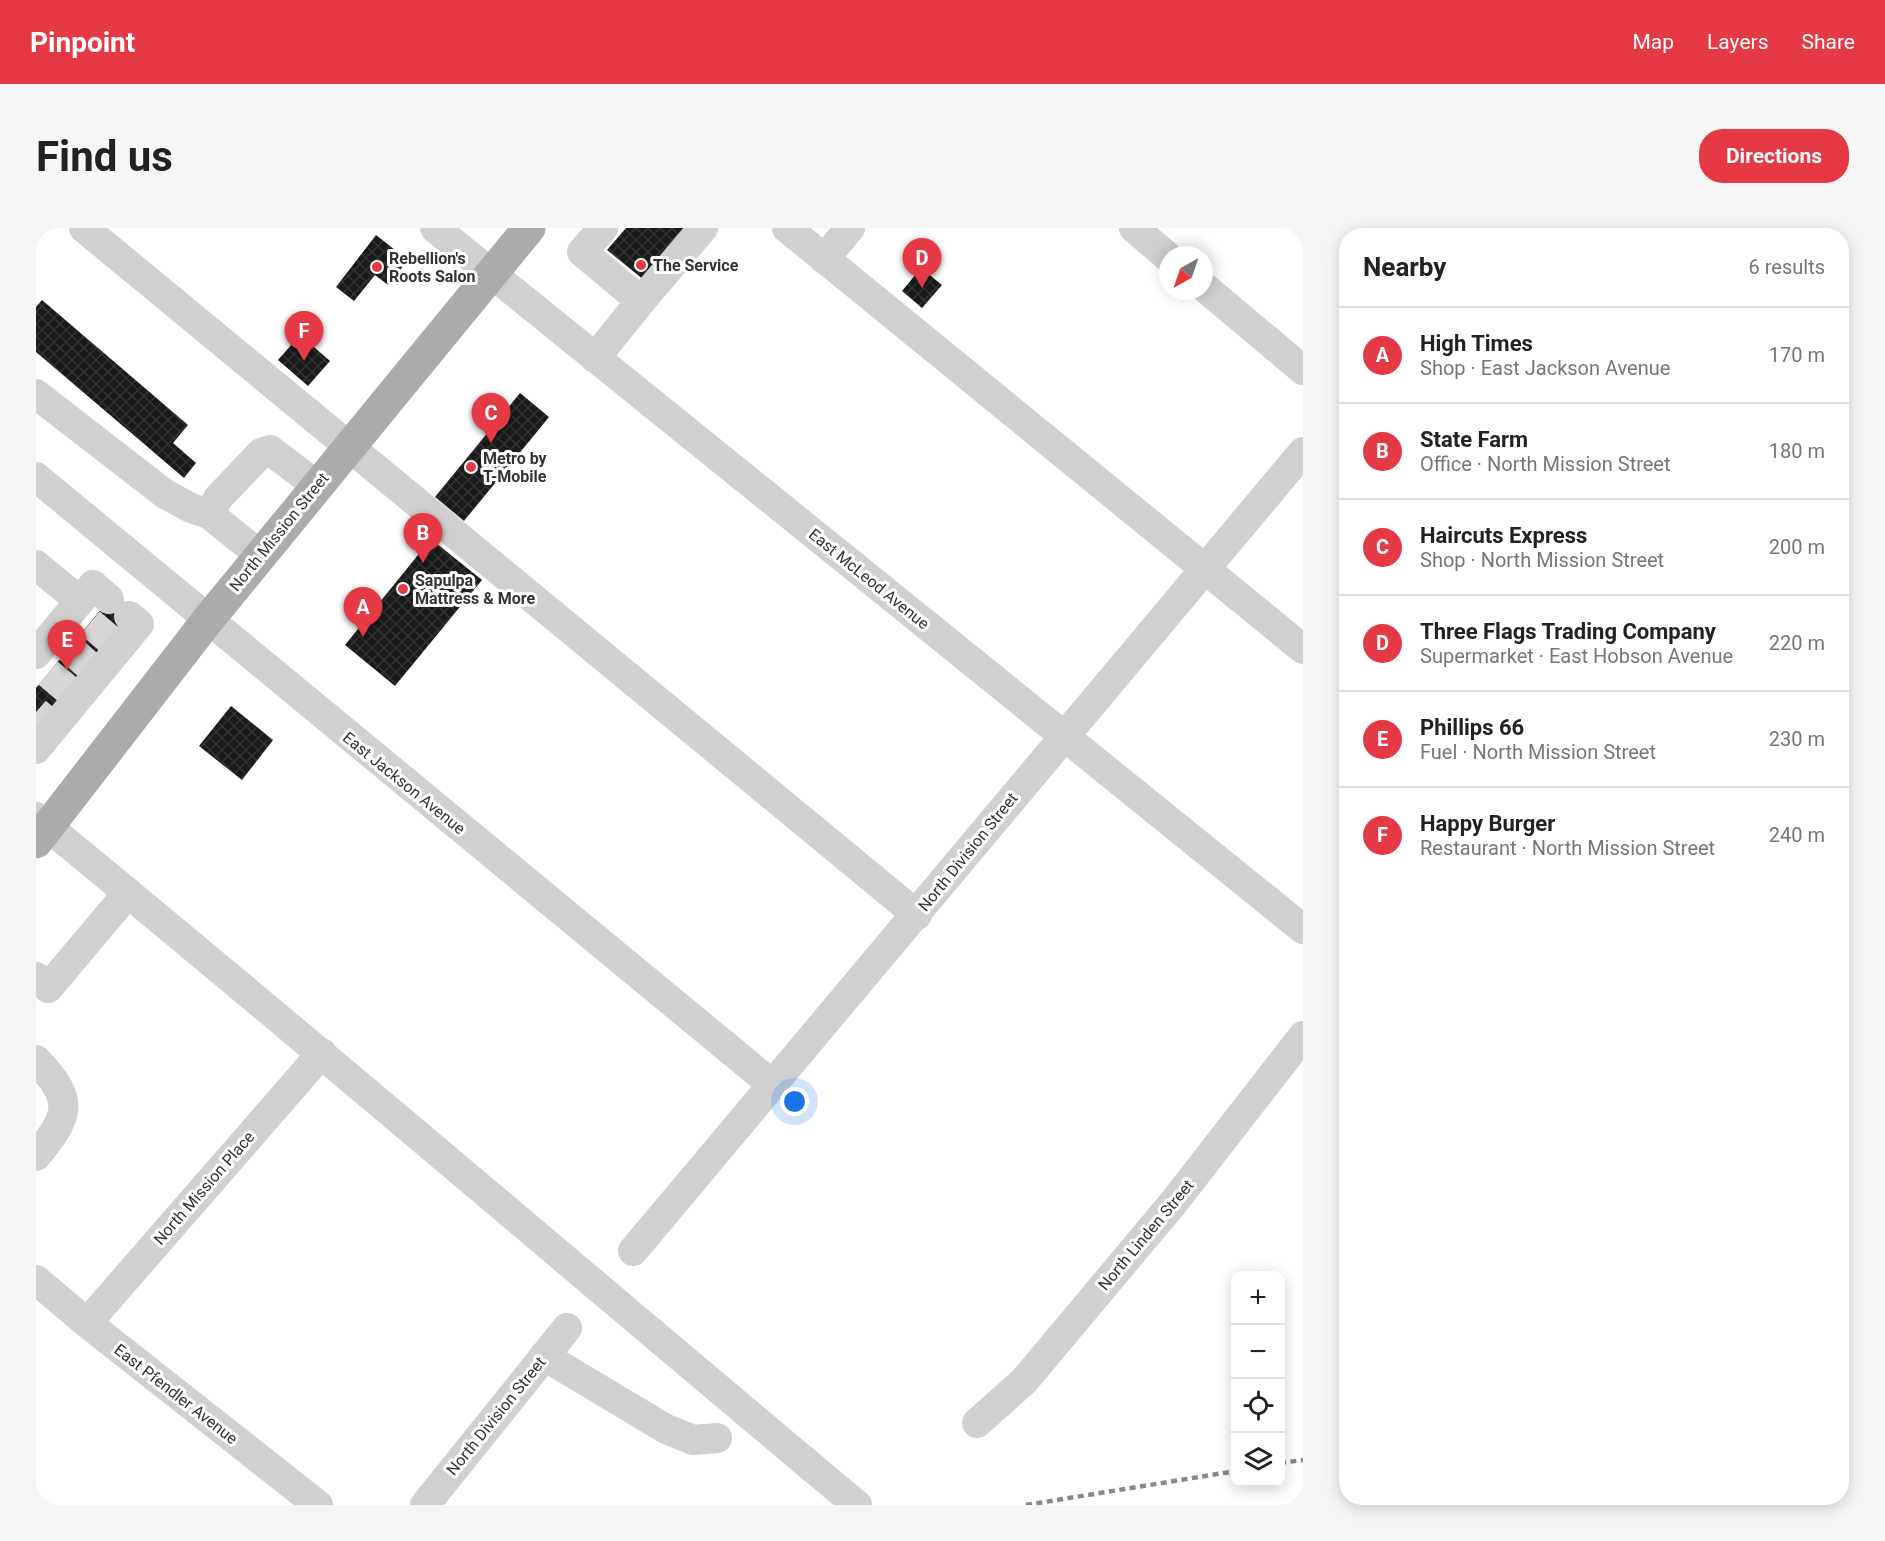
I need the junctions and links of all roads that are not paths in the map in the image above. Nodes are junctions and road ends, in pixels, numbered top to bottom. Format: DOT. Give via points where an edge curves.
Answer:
graph roads {
  1 [pos="84,228"];
  2 [pos="435,228"];
  3 [pos="529,228"];
  4 [pos="603,228"];
  5 [pos="703,228"];
  6 [pos="787,228"];
  7 [pos="850,228"];
  8 [pos="1134,228"];
  9 [pos="1159,249"];
  10 [pos="824,259"];
  11 [pos="490,274"];
  12 [pos="1213,295"];
  13 [pos="641,302"];
  14 [pos="595,358"];
  15 [pos="1303,370"];
  16 [pos="36,394"];
  17 [pos="350,445"];
  18 [pos="1303,452"];
  19 [pos="36,477"];
  20 [pos="316,485"];
  21 [pos="209,514"];
  22 [pos="260,555"];
  23 [pos="36,565"];
  24 [pos="141,566"];
  25 [pos="1203,570"];
  26 [pos="118,604"];
  27 [pos="207,621"];
  28 [pos="94,624"];
  29 [pos="1303,650"];
  30 [pos="64,667"];
  31 [pos="45,731"];
  32 [pos="1063,735"];
  33 [pos="40,829"];
  34 [pos="128,893"];
  35 [pos="917,915"];
  36 [pos="1303,929"];
  37 [pos="36,977"];
  38 [pos="1303,1036"];
  39 [pos="322,1053"];
  40 [pos="36,1060"];
  41 [pos="774,1086"];
  42 [pos="36,1156"];
  43 [pos="633,1251"];
  44 [pos="36,1280"];
  45 [pos="87,1323"];
  46 [pos="567,1328"];
  47 [pos="544,1356"];
  48 [pos="977,1423"];
  49 [pos="717,1438"];
  50 [pos="318,1505"];
  51 [pos="425,1505"];
  52 [pos="857,1505"];
  1 -- 17 [label="street"];
  2 -- 11 [label="street, East McLeod Avenue"];
  3 -- 11 [label="main road, North Mission Street"];
  4 -- 13 [label="street" via="582,252"];
  5 -- 13 [label="street"];
  6 -- 10 [label="street"];
  7 -- 10 [label="street"];
  8 -- 9 [label="street"];
  10 -- 25 [label="street"];
  11 -- 14 [label="street, East McLeod Avenue"];
  11 -- 17 [label="main road, North Mission Street"];
  12 -- 15 [label="street"];
  13 -- 14 [label="street"];
  14 -- 32 [label="street, East McLeod Avenue"];
  16 -- 21 [label="street" via="165,494"];
  17 -- 20 [label="main road, North Mission Street"];
  17 -- 35 [label="street"];
  18 -- 25 [label="street, North Division Street"];
  19 -- 24 [label="street, East Jackson Avenue"];
  20 -- 21 [label="street" via="270,450 261,453 219,496"];
  20 -- 22 [label="main road, North Mission Street"];
  21 -- 22 [label="street"];
  22 -- 27 [label="main road, North Mission Street"];
  23 -- 28 [label="street"];
  24 -- 26 [label="street"];
  24 -- 27 [label="street, East Jackson Avenue"];
  25 -- 29 [label="street"];
  25 -- 32 [label="street, North Division Street"];
  26 -- 28 [label="street" via="93,585"];
  26 -- 28 [label="street" via="139,624"];
  27 -- 33 [label="main road, North Mission Street"];
  27 -- 41 [label="street, East Jackson Avenue"];
  28 -- 30 [label="street"];
  28 -- 30 [label="street"];
  30 -- 31 [label="street"];
  32 -- 35 [label="street, North Division Street"];
  32 -- 36 [label="street, East McLeod Avenue"];
  33 -- 34 [label="street"];
  34 -- 37 [label="street" via="48,988"];
  34 -- 39 [label="street"];
  35 -- 41 [label="street, North Division Street"];
  38 -- 48 [label="street, North Linden Street" via="1167,1211 1024,1381"];
  39 -- 45 [label="street, North Mission Place"];
  39 -- 52 [label="street"];
  40 -- 42 [label="street" via="65,1101 63,1116"];
  41 -- 43 [label="street, North Division Street"];
  44 -- 45 [label="street, East Pfendler Avenue"];
  45 -- 50 [label="street, East Pfendler Avenue"];
  46 -- 47 [label="street, North Division Street"];
  47 -- 49 [label="street" via="666,1429 693,1440"];
  47 -- 51 [label="street, North Division Street"];
}
